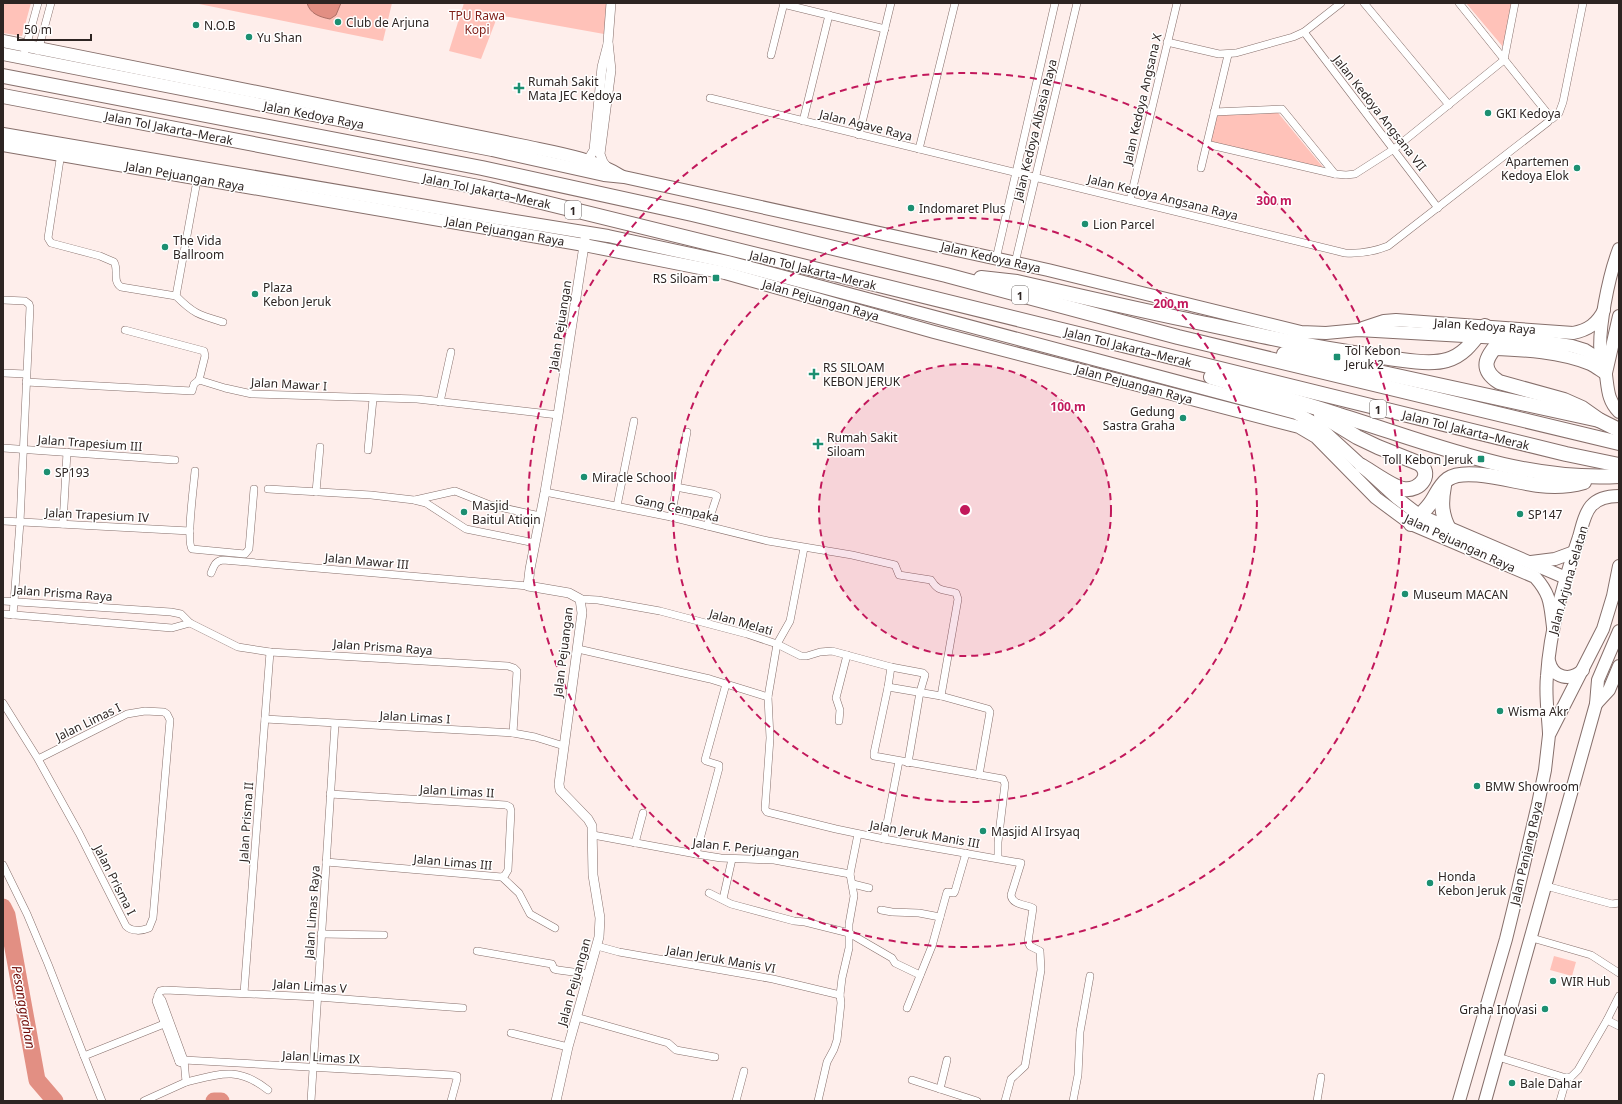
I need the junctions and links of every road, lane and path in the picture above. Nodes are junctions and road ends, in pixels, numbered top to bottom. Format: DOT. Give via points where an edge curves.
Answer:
graph roads {
  1 [pos="38,3"];
  2 [pos="51,3"];
  3 [pos="611,3"];
  4 [pos="891,3"];
  5 [pos="953,3"];
  6 [pos="1055,3"];
  7 [pos="1077,3"];
  8 [pos="1176,3"];
  9 [pos="1341,3"];
  10 [pos="1364,3"];
  11 [pos="1459,3"];
  12 [pos="1515,3"];
  13 [pos="1583,3"];
  14 [pos="784,4"];
  15 [pos="829,15"];
  16 [pos="885,29"];
  17 [pos="1304,32"];
  18 [pos="3,41"];
  19 [pos="608,42"];
  20 [pos="1167,42"];
  21 [pos="26,46"];
  22 [pos="39,48"];
  23 [pos="3,54"];
  24 [pos="1228,54"];
  25 [pos="771,55"];
  26 [pos="23,58"];
  27 [pos="36,60"];
  28 [pos="1504,60"];
  29 [pos="3,76"];
  30 [pos="3,96"];
  31 [pos="710,98"];
  32 [pos="1449,105"];
  33 [pos="1214,112"];
  34 [pos="1550,120"];
  35 [pos="803,121"];
  36 [pos="3,134"];
  37 [pos="859,135"];
  38 [pos="1206,144"];
  39 [pos="3,145"];
  40 [pos="62,149"];
  41 [pos="919,149"];
  42 [pos="1394,149"];
  43 [pos="588,160"];
  44 [pos="606,167"];
  45 [pos="1201,168"];
  46 [pos="198,172"];
  47 [pos="1016,173"];
  48 [pos="1335,174"];
  49 [pos="624,177"];
  50 [pos="1035,177"];
  51 [pos="1130,200"];
  52 [pos="1438,208"];
  53 [pos="585,239"];
  54 [pos="1619,249"];
  55 [pos="996,259"];
  56 [pos="1015,263"];
  57 [pos="946,275"];
  58 [pos="176,296"];
  59 [pos="3,300"];
  60 [pos="1604,310"];
  61 [pos="1619,316"];
  62 [pos="223,322"];
  63 [pos="125,330"];
  64 [pos="1481,331"];
  65 [pos="1178,337"];
  66 [pos="1503,338"];
  67 [pos="1493,349"];
  68 [pos="1138,350"];
  69 [pos="450,352"];
  70 [pos="1601,360"];
  71 [pos="3,373"];
  72 [pos="1606,374"];
  73 [pos="26,378"];
  74 [pos="199,380"];
  75 [pos="372,399"];
  76 [pos="440,402"];
  77 [pos="1302,404"];
  78 [pos="1619,412"];
  79 [pos="558,415"];
  80 [pos="1599,420"];
  81 [pos="634,421"];
  82 [pos="1619,430"];
  83 [pos="687,432"];
  84 [pos="1619,443"];
  85 [pos="320,447"];
  86 [pos="3,448"];
  87 [pos="22,449"];
  88 [pos="368,450"];
  89 [pos="67,452"];
  90 [pos="175,460"];
  91 [pos="1362,466"];
  92 [pos="1619,466"];
  93 [pos="195,471"];
  94 [pos="1614,477"];
  95 [pos="1446,482"];
  96 [pos="676,487"];
  97 [pos="254,489"];
  98 [pos="268,489"];
  99 [pos="316,492"];
  100 [pos="546,492"];
  101 [pos="1619,496"];
  102 [pos="414,500"];
  103 [pos="617,506"];
  104 [pos="540,516"];
  105 [pos="671,517"];
  106 [pos="1415,519"];
  107 [pos="3,520"];
  108 [pos="20,522"];
  109 [pos="63,524"];
  110 [pos="707,526"];
  111 [pos="1449,529"];
  112 [pos="190,531"];
  113 [pos="535,543"];
  114 [pos="804,548"];
  115 [pos="1574,552"];
  116 [pos="1528,562"];
  117 [pos="1619,566"];
  118 [pos="211,572"];
  119 [pos="1566,578"];
  120 [pos="528,586"];
  121 [pos="580,599"];
  122 [pos="3,600"];
  123 [pos="14,601"];
  124 [pos="3,614"];
  125 [pos="13,615"];
  126 [pos="190,623"];
  127 [pos="1553,627"];
  128 [pos="1619,631"];
  129 [pos="777,644"];
  130 [pos="578,649"];
  131 [pos="270,652"];
  132 [pos="847,655"];
  133 [pos="1549,659"];
  134 [pos="1619,666"];
  135 [pos="891,667"];
  136 [pos="1583,670"];
  137 [pos="726,684"];
  138 [pos="888,687"];
  139 [pos="920,692"];
  140 [pos="941,696"];
  141 [pos="768,697"];
  142 [pos="3,703"];
  143 [pos="1596,704"];
  144 [pos="265,719"];
  145 [pos="170,720"];
  146 [pos="839,721"];
  147 [pos="335,724"];
  148 [pos="513,733"];
  149 [pos="1549,735"];
  150 [pos="564,746"];
  151 [pos="38,759"];
  152 [pos="900,761"];
  153 [pos="908,763"];
  154 [pos="979,775"];
  155 [pos="330,794"];
  156 [pos="643,814"];
  157 [pos="858,834"];
  158 [pos="593,835"];
  159 [pos="884,839"];
  160 [pos="635,843"];
  161 [pos="966,853"];
  162 [pos="696,854"];
  163 [pos="998,858"];
  164 [pos="732,859"];
  165 [pos="326,862"];
  166 [pos="3,865"];
  167 [pos="850,874"];
  168 [pos="502,877"];
  169 [pos="853,884"];
  170 [pos="1546,886"];
  171 [pos="869,888"];
  172 [pos="709,893"];
  173 [pos="723,899"];
  174 [pos="1619,903"];
  175 [pos="881,910"];
  176 [pos="940,917"];
  177 [pos="555,928"];
  178 [pos="849,933"];
  179 [pos="321,934"];
  180 [pos="384,935"];
  181 [pos="1532,938"];
  182 [pos="597,946"];
  183 [pos="477,951"];
  184 [pos="1619,973"];
  185 [pos="588,974"];
  186 [pos="920,975"];
  187 [pos="1090,976"];
  188 [pos="244,993"];
  189 [pos="840,995"];
  190 [pos="158,996"];
  191 [pos="1619,996"];
  192 [pos="317,997"];
  193 [pos="463,1008"];
  194 [pos="907,1008"];
  195 [pos="576,1017"];
  196 [pos="1607,1020"];
  197 [pos="164,1024"];
  198 [pos="1619,1026"];
  199 [pos="511,1033"];
  200 [pos="568,1047"];
  201 [pos="84,1056"];
  202 [pos="715,1057"];
  203 [pos="1498,1058"];
  204 [pos="947,1060"];
  205 [pos="182,1062"];
  206 [pos="313,1068"];
  207 [pos="744,1071"];
  208 [pos="1321,1077"];
  209 [pos="1567,1077"];
  210 [pos="912,1080"];
  211 [pos="186,1082"];
  212 [pos="940,1089"];
  213 [pos="268,1090"];
  214 [pos="102,1101"];
  215 [pos="144,1101"];
  216 [pos="311,1101"];
  217 [pos="451,1101"];
  218 [pos="556,1101"];
  219 [pos="736,1101"];
  220 [pos="818,1101"];
  221 [pos="977,1101"];
  222 [pos="1005,1101"];
  223 [pos="1073,1101"];
  224 [pos="1317,1101"];
  225 [pos="1459,1101"];
  226 [pos="1485,1101"];
  227 [pos="1560,1101"];
  1 -- 21 [label="street"];
  2 -- 22 [label="street"];
  3 -- 19 [label="street"];
  4 -- 16 [label="street"];
  5 -- 41 [label="street"];
  6 -- 47 [label="street, Jalan Kedoya Albasia Raya"];
  7 -- 50 [label="street, Jalan Kedoya Albasia Raya"];
  8 -- 20 [label="street, Jalan Kedoya Angsana X"];
  9 -- 17 [label="street"];
  10 -- 32 [label="street"];
  11 -- 28 [label="street"];
  12 -- 28 [label="street"];
  13 -- 34 [label="street, Jalan Kedoya Angsana Raya" via="1563,102 1559,112"];
  14 -- 15 [label="street"];
  14 -- 25 [label="street"];
  15 -- 16 [label="street"];
  15 -- 35 [label="street"];
  16 -- 37 [label="street"];
  17 -- 24 [label="street"];
  17 -- 42 [label="street, Jalan Kedoya Angsana VII"];
  18 -- 21 [label="main road, Jalan Kedoya Raya"];
  19 -- 43 [label="street" via="603,57 594,150"];
  19 -- 44 [label="street" via="611,70 600,154"];
  20 -- 24 [label="street"];
  20 -- 51 [label="street, Jalan Kedoya Angsana X"];
  21 -- 22 [label="main road, Jalan Kedoya Raya"];
  21 -- 26 [label="street"];
  22 -- 27 [label="street"];
  22 -- 43 [label="main road, Jalan Kedoya Raya"];
  23 -- 26 [label="main road, Jalan Kedoya Raya"];
  24 -- 33 [label="street"];
  26 -- 27 [label="main road, Jalan Kedoya Raya"];
  27 -- 49 [label="main road, Jalan Kedoya Raya"];
  28 -- 32 [label="street"];
  28 -- 34 [label="street"];
  29 -- 57 [label="highway, Jalan Tol Jakarta–Merak / 1" via="482,168 692,214"];
  30 -- 68 [label="highway, Jalan Tol Jakarta–Merak / 1" via="489,189"];
  31 -- 35 [label="street, Jalan Agave Raya"];
  32 -- 42 [label="street"];
  33 -- 38 [label="street"];
  33 -- 48 [label="street" via="1282,109"];
  34 -- 52 [label="street, Jalan Kedoya Angsana Raya"];
  35 -- 37 [label="street, Jalan Agave Raya"];
  36 -- 40 [label="main road, Jalan Pejuangan Raya"];
  37 -- 41 [label="street, Jalan Agave Raya"];
  38 -- 45 [label="street"];
  38 -- 48 [label="street"];
  39 -- 40 [label="main road, Jalan Pejuangan Raya"];
  40 -- 46 [label="main road, Jalan Pejuangan Raya"];
  40 -- 58 [label="street" via="49,241 114,262 117,285 121,287"];
  41 -- 47 [label="street, Jalan Agave Raya"];
  42 -- 48 [label="street" via="1355,174"];
  42 -- 52 [label="street, Jalan Kedoya Angsana VII"];
  43 -- 44 [label="main road, Jalan Kedoya Raya"];
  44 -- 49 [label="main road, Jalan Kedoya Raya"];
  46 -- 53 [label="main road, Jalan Pejuangan Raya"];
  46 -- 58 [label="street"];
  47 -- 50 [label="street, Jalan Kedoya Angsana Raya"];
  47 -- 55 [label="street, Jalan Kedoya Albasia Raya"];
  49 -- 55 [label="main road, Jalan Kedoya Raya"];
  50 -- 51 [label="street, Jalan Kedoya Angsana Raya"];
  50 -- 56 [label="street, Jalan Kedoya Albasia Raya"];
  51 -- 52 [label="street, Jalan Kedoya Angsana Raya" via="1345,253 1358,254 1388,246"];
  53 -- 79 [label="street, Jalan Pejuangan"];
  53 -- 91 [label="main road, Jalan Pejuangan Raya" via="608,236 728,262 1281,408 1316,424"];
  53 -- 106 [label="main road, Jalan Pejuangan Raya" via="725,273 934,332 1299,427 1316,437 1376,498"];
  54 -- 60 [label="main road"];
  55 -- 56 [label="main road, Jalan Kedoya Raya"];
  56 -- 64 [label="main road, Jalan Kedoya Raya" via="1301,332"];
  57 -- 64 [label="highway" via="1004,280 1314,346 1396,359 1433,362 1447,360 1460,355"];
  57 -- 65 [label="highway, Jalan Tol Jakarta–Merak / 1"];
  58 -- 62 [label="street" via="198,315"];
  59 -- 73 [label="street" via="25,301 29,304"];
  60 -- 64 [label="main road, Jalan Kedoya Raya" via="1589,328 1573,333"];
  60 -- 70 [label="main road"];
  61 -- 72 [label="main road"];
  63 -- 74 [label="street" via="204,351 206,356"];
  64 -- 66 [label="main road, Jalan Kedoya Raya"];
  65 -- 80 [label="highway" via="1342,364"];
  65 -- 84 [label="highway, Jalan Tol Jakarta–Merak / 1"];
  66 -- 67 [label="highway"];
  66 -- 70 [label="main road, Jalan Kedoya Raya" via="1572,346 1585,350"];
  67 -- 72 [label="main road" via="1566,356 1591,364"];
  67 -- 80 [label="highway" via="1486,360 1486,369 1490,377 1499,382 1564,400"];
  68 -- 77 [label="highway" via="1173,366"];
  68 -- 92 [label="highway, Jalan Tol Jakarta–Merak / 1"];
  69 -- 76 [label="street"];
  70 -- 72 [label="main road"];
  71 -- 73 [label="street"];
  72 -- 78 [label="main road" via="1611,403"];
  73 -- 74 [label="street" via="192,391 194,384"];
  73 -- 87 [label="street"];
  74 -- 75 [label="street, Jalan Mawar I" via="252,394"];
  75 -- 76 [label="street, Jalan Mawar I"];
  75 -- 88 [label="street"];
  76 -- 79 [label="street, Jalan Mawar I"];
  77 -- 91 [label="highway" via="1356,437 1422,465 1425,472 1422,484 1413,489 1404,489"];
  77 -- 94 [label="highway" via="1506,466 1554,475"];
  79 -- 100 [label="street, Jalan Pejuangan"];
  80 -- 82 [label="highway"];
  81 -- 103 [label="street"];
  83 -- 96 [label="street"];
  85 -- 99 [label="street"];
  86 -- 87 [label="street, Jalan Trapesium III"];
  87 -- 89 [label="street, Jalan Trapesium III"];
  87 -- 108 [label="street"];
  89 -- 90 [label="street, Jalan Trapesium III"];
  89 -- 109 [label="street"];
  91 -- 106 [label="main road, Jalan Pejuangan Raya" via="1397,498"];
  93 -- 112 [label="street"];
  94 -- 95 [label="highway" via="1556,486 1539,486 1472,474 1456,476"];
  95 -- 106 [label="highway" via="1432,502"];
  95 -- 111 [label="highway" via="1442,507 1444,520"];
  96 -- 105 [label="street"];
  96 -- 110 [label="street" via="717,496"];
  97 -- 112 [label="street" via="249,549 245,554 192,549"];
  98 -- 99 [label="street"];
  99 -- 102 [label="street"];
  100 -- 103 [label="street, Gang Cempaka"];
  100 -- 104 [label="street, Jalan Pejuangan"];
  101 -- 115 [label="main road, Jalan Arjuna Selatan" via="1598,500 1592,505 1587,512"];
  102 -- 104 [label="street" via="455,491 490,505"];
  102 -- 113 [label="street" via="426,503 472,531"];
  103 -- 105 [label="street, Gang Cempaka"];
  104 -- 113 [label="street, Jalan Pejuangan"];
  105 -- 110 [label="street, Gang Cempaka"];
  106 -- 111 [label="main road, Jalan Pejuangan Raya"];
  106 -- 127 [label="main road, Jalan Pejuangan Raya" via="1535,577 1549,598"];
  107 -- 108 [label="street, Jalan Trapesium IV"];
  108 -- 109 [label="street, Jalan Trapesium IV"];
  108 -- 123 [label="street"];
  109 -- 112 [label="street, Jalan Trapesium IV"];
  110 -- 114 [label="street, Gang Cempaka"];
  111 -- 116 [label="main road, Jalan Pejuangan Raya"];
  113 -- 120 [label="street, Jalan Pejuangan"];
  114 -- 129 [label="street" via="790,621"];
  114 -- 140 [label="street, Gang Cempaka" via="895,565 899,575 931,580 936,588 957,595"];
  115 -- 116 [label="main road" via="1556,559"];
  115 -- 119 [label="main road, Jalan Arjuna Selatan"];
  116 -- 119 [label="main road, Jalan Pejuangan Raya"];
  117 -- 136 [label="main road, Jalan Panjang Raya" via="1613,596 1602,629"];
  118 -- 120 [label="street, Jalan Mawar III" via="218,560 223,560"];
  119 -- 127 [label="main road, Jalan Arjuna Selatan"];
  120 -- 121 [label="street, Jalan Pejuangan" via="570,593"];
  121 -- 129 [label="street, Jalan Melati" via="660,611"];
  121 -- 130 [label="street, Jalan Pejuangan" via="582,613"];
  122 -- 123 [label="street, Jalan Prisma Raya"];
  123 -- 125 [label="street"];
  123 -- 126 [label="street, Jalan Prisma Raya" via="171,612 182,614"];
  124 -- 125 [label="street"];
  125 -- 126 [label="street" via="172,628"];
  126 -- 131 [label="street, Jalan Prisma Raya" via="238,647"];
  127 -- 133 [label="main road, Jalan Arjuna Selatan"];
  128 -- 143 [label="main road" via="1598,680"];
  129 -- 132 [label="street, Jalan Melati" via="802,656 832,651"];
  129 -- 141 [label="street"];
  130 -- 137 [label="street"];
  130 -- 150 [label="street, Jalan Pejuangan"];
  131 -- 144 [label="street, Jalan Prisma II"];
  131 -- 148 [label="street, Jalan Prisma Raya" via="499,665 514,668 517,671"];
  132 -- 135 [label="street, Jalan Melati"];
  132 -- 146 [label="street" via="836,698 840,710"];
  133 -- 136 [label="main road" via="1550,667 1562,677 1577,676"];
  133 -- 149 [label="main road, Jalan Arjuna Selatan" via="1546,684"];
  134 -- 143 [label="main road" via="1609,690"];
  135 -- 138 [label="street"];
  135 -- 139 [label="street, Jalan Melati" via="923,673 925,675"];
  136 -- 149 [label="main road, Jalan Panjang Raya"];
  137 -- 141 [label="street"];
  137 -- 162 [label="street" via="705,760 719,765 720,768"];
  138 -- 139 [label="street"];
  138 -- 152 [label="street" via="874,756"];
  139 -- 140 [label="street"];
  139 -- 153 [label="street"];
  140 -- 154 [label="street" via="982,706 990,712"];
  141 -- 157 [label="street" via="770,738 764,809 774,814"];
  142 -- 151 [label="street, Jalan Prisma I"];
  143 -- 170 [label="main road"];
  144 -- 147 [label="street, Jalan Limas I"];
  144 -- 188 [label="street, Jalan Prisma II"];
  145 -- 151 [label="street, Jalan Limas I" via="164,712 145,711 127,714"];
  145 -- 151 [label="street, Jalan Prisma I" via="153,918 149,928 144,930 134,931 126,926 80,833"];
  147 -- 148 [label="street, Jalan Limas I"];
  147 -- 155 [label="street, Jalan Limas Raya"];
  148 -- 150 [label="street, Jalan Limas I"];
  149 -- 225 [label="main road, Jalan Panjang Raya" via="1538,804 1506,939"];
  150 -- 158 [label="street, Jalan Pejuangan" via="560,790 588,819"];
  152 -- 153 [label="street"];
  152 -- 159 [label="street"];
  153 -- 154 [label="street"];
  154 -- 163 [label="street" via="1004,781"];
  155 -- 165 [label="street, Jalan Limas Raya"];
  155 -- 168 [label="street, Jalan Limas II" via="506,805 511,811 508,870"];
  156 -- 160 [label="street"];
  157 -- 159 [label="street, Jalan Jeruk Manis III"];
  157 -- 167 [label="street, Jalan Jeruk Manis III"];
  158 -- 160 [label="street, Jalan F. Perjuangan"];
  158 -- 182 [label="street, Jalan Pejuangan" via="594,875 600,918"];
  159 -- 161 [label="street, Jalan Jeruk Manis III"];
  160 -- 162 [label="street, Jalan F. Perjuangan"];
  161 -- 163 [label="street, Jalan Jeruk Manis III"];
  161 -- 176 [label="street" via="955,891 948,892"];
  162 -- 164 [label="street, Jalan F. Perjuangan"];
  163 -- 222 [label="street, Jalan Jeruk Manis III" via="1021,862 1011,898 1014,902 1033,908 1028,942 1042,955 1025,1066 1011,1079"];
  164 -- 167 [label="street, Jalan F. Perjuangan" via="774,860"];
  164 -- 173 [label="street"];
  165 -- 168 [label="street, Jalan Limas III"];
  165 -- 179 [label="street, Jalan Limas Raya"];
  166 -- 201 [label="street" via="48,964"];
  167 -- 169 [label="street"];
  168 -- 177 [label="street, Jalan Limas III" via="519,893 530,914"];
  169 -- 171 [label="street"];
  169 -- 178 [label="street"];
  170 -- 174 [label="street" via="1612,904"];
  170 -- 181 [label="main road"];
  172 -- 173 [label="street"];
  173 -- 178 [label="street" via="731,904 794,921"];
  175 -- 176 [label="street"];
  176 -- 186 [label="street"];
  178 -- 186 [label="street"];
  178 -- 189 [label="street" via="849,948"];
  179 -- 180 [label="street"];
  179 -- 192 [label="street, Jalan Limas Raya"];
  181 -- 184 [label="street" via="1591,955"];
  181 -- 203 [label="main road"];
  182 -- 185 [label="street, Jalan Pejuangan"];
  182 -- 189 [label="street, Jalan Jeruk Manis VI" via="773,979"];
  183 -- 185 [label="street" via="552,964 555,969"];
  185 -- 195 [label="street, Jalan Pejuangan"];
  186 -- 194 [label="street"];
  187 -- 223 [label="street" via="1080,1032 1078,1075"];
  188 -- 190 [label="street, Jalan Limas V" via="165,990"];
  188 -- 192 [label="street, Jalan Limas V"];
  189 -- 220 [label="street" via="837,1040 827,1062"];
  190 -- 197 [label="street" via="156,1001"];
  190 -- 205 [label="street" via="162,1000"];
  191 -- 196 [label="street"];
  192 -- 193 [label="street, Jalan Limas V"];
  192 -- 206 [label="street, Jalan Limas Raya"];
  195 -- 200 [label="street, Jalan Pejuangan"];
  195 -- 202 [label="street" via="668,1043 676,1050"];
  196 -- 198 [label="street"];
  196 -- 209 [label="street" via="1578,1070 1572,1077"];
  197 -- 201 [label="street"];
  197 -- 205 [label="street"];
  199 -- 200 [label="street"];
  200 -- 218 [label="street, Jalan Pejuangan"];
  201 -- 214 [label="street"];
  203 -- 209 [label="street"];
  203 -- 226 [label="main road"];
  204 -- 212 [label="street"];
  205 -- 206 [label="street, Jalan Limas IX"];
  205 -- 211 [label="street"];
  206 -- 216 [label="street, Jalan Limas Raya"];
  206 -- 217 [label="street, Jalan Limas IX" via="452,1075 456,1076 457,1082"];
  207 -- 219 [label="street"];
  208 -- 224 [label="street"];
  209 -- 227 [label="street"];
  210 -- 212 [label="street"];
  211 -- 213 [label="street" via="218,1074 241,1074"];
  211 -- 215 [label="street"];
  212 -- 221 [label="street"];
}
